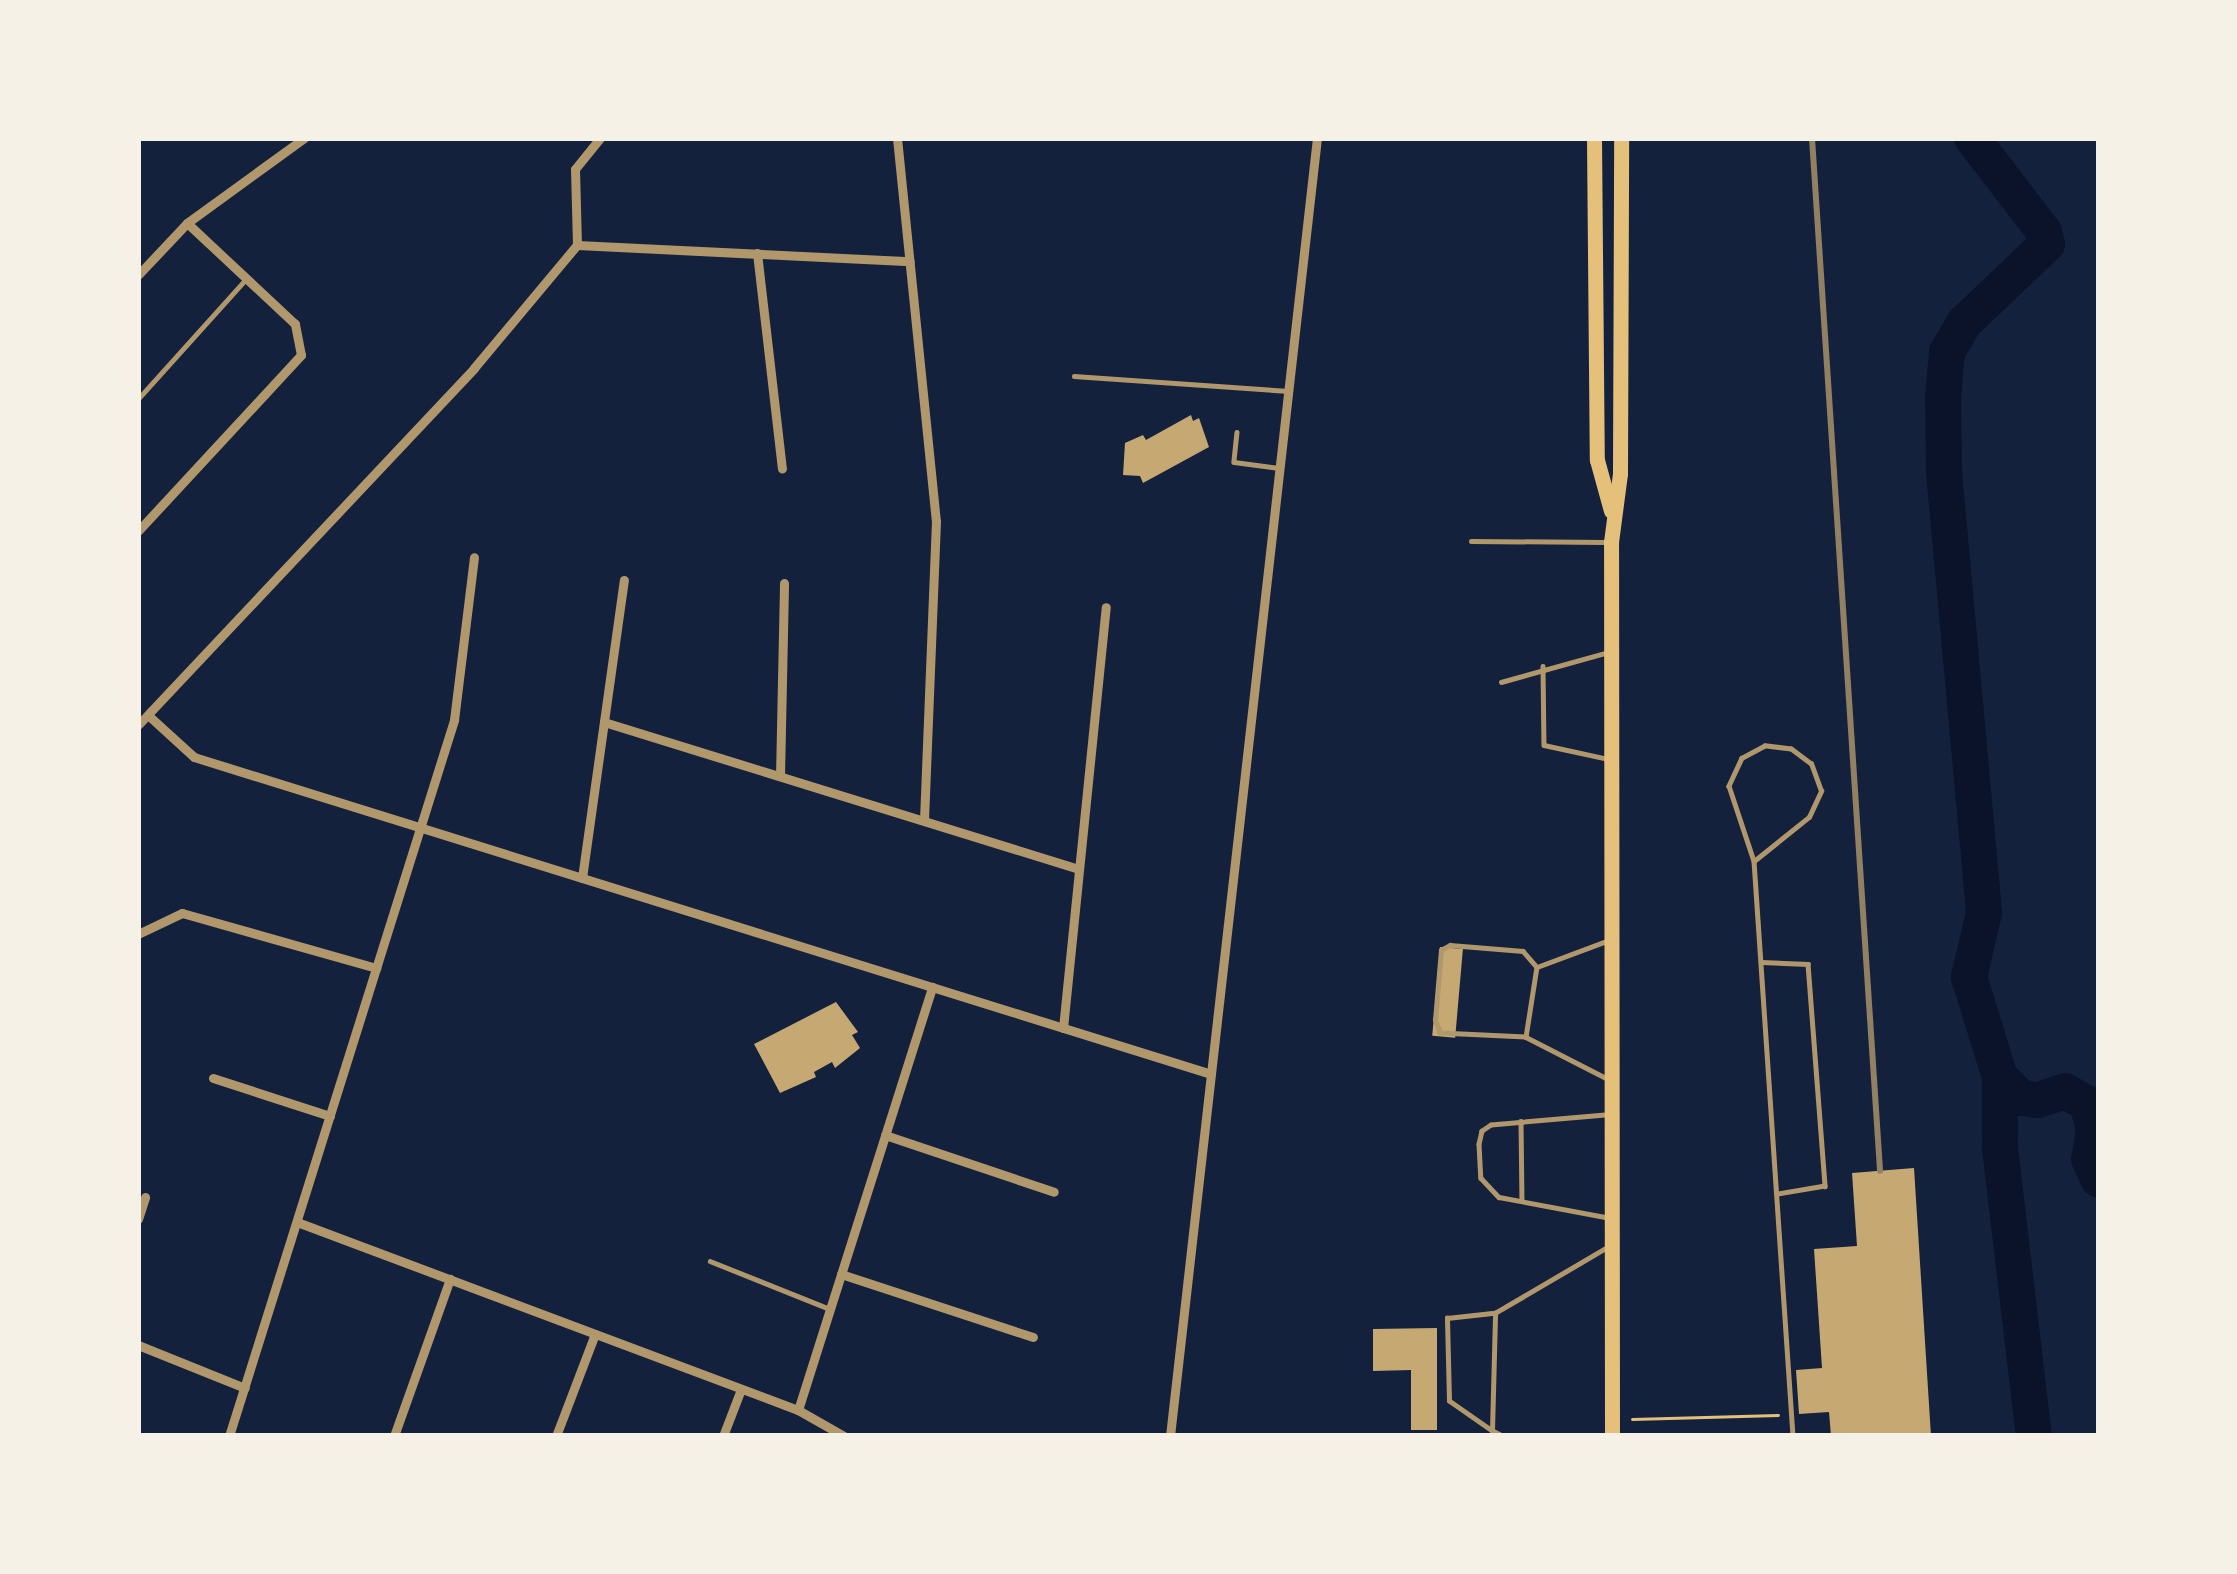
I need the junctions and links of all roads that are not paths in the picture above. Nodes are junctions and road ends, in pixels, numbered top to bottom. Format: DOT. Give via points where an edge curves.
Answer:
graph roads {
  1 [pos="304,138"];
  2 [pos="600,138"];
  3 [pos="898,138"];
  4 [pos="1317,138"];
  5 [pos="1594,138"];
  6 [pos="1621,138"];
  7 [pos="187,223"];
  8 [pos="577,245"];
  9 [pos="757,254"];
  10 [pos="138,258"];
  11 [pos="153,259"];
  12 [pos="910,261"];
  13 [pos="138,275"];
  14 [pos="247,278"];
  15 [pos="1074,376"];
  16 [pos="1288,391"];
  17 [pos="138,398"];
  18 [pos="1237,432"];
  19 [pos="1280,468"];
  20 [pos="782,469"];
  21 [pos="1612,515"];
  22 [pos="138,531"];
  23 [pos="1471,541"];
  24 [pos="1611,542"];
  25 [pos="474,557"];
  26 [pos="625,580"];
  27 [pos="784,583"];
  28 [pos="1106,607"];
  29 [pos="1611,652"];
  30 [pos="1543,667"];
  31 [pos="1501,682"];
  32 [pos="149,716"];
  33 [pos="604,722"];
  34 [pos="138,725"];
  35 [pos="1611,759"];
  36 [pos="780,776"];
  37 [pos="924,821"];
  38 [pos="421,828"];
  39 [pos="1754,861"];
  40 [pos="1079,869"];
  41 [pos="582,878"];
  42 [pos="138,934"];
  43 [pos="1611,939"];
  44 [pos="1761,962"];
  45 [pos="1537,967"];
  46 [pos="376,968"];
  47 [pos="932,987"];
  48 [pos="1063,1028"];
  49 [pos="1526,1037"];
  50 [pos="1210,1074"];
  51 [pos="213,1078"];
  52 [pos="1611,1080"];
  53 [pos="1611,1115"];
  54 [pos="330,1116"];
  55 [pos="1521,1121"];
  56 [pos="885,1135"];
  57 [pos="1054,1192"];
  58 [pos="1777,1195"];
  59 [pos="145,1197"];
  60 [pos="1522,1201"];
  61 [pos="1610,1218"];
  62 [pos="138,1219"];
  63 [pos="297,1222"];
  64 [pos="1610,1246"];
  65 [pos="710,1261"];
  66 [pos="841,1274"];
  67 [pos="450,1280"];
  68 [pos="830,1309"];
  69 [pos="1495,1313"];
  70 [pos="595,1334"];
  71 [pos="1033,1337"];
  72 [pos="138,1345"];
  73 [pos="245,1388"];
  74 [pos="741,1389"];
  75 [pos="798,1410"];
  76 [pos="1612,1428"];
  77 [pos="1492,1430"];
  78 [pos="230,1436"];
  79 [pos="394,1436"];
  80 [pos="556,1436"];
  81 [pos="723,1436"];
  82 [pos="844,1436"];
  83 [pos="1170,1436"];
  84 [pos="1502,1436"];
  85 [pos="1793,1436"];
  1 -- 7 [label="street"];
  2 -- 8 [label="street" via="575,169"];
  3 -- 12 [label="street"];
  4 -- 16 [label="street"];
  5 -- 21 [label="main road" via="1597,460"];
  6 -- 21 [label="main road" via="1621,475"];
  7 -- 11 [label="street"];
  7 -- 14 [label="street"];
  8 -- 9 [label="street"];
  8 -- 32 [label="street" via="474,368"];
  9 -- 12 [label="street"];
  9 -- 20 [label="street"];
  10 -- 11 [label="street"];
  11 -- 13 [label="street"];
  12 -- 37 [label="street" via="936,521"];
  14 -- 17 [label="lane"];
  14 -- 22 [label="street" via="295,324 301,355"];
  15 -- 16 [label="lane"];
  16 -- 19 [label="street"];
  18 -- 19 [label="lane" via="1234,462"];
  19 -- 50 [label="street"];
  21 -- 24 [label="main road"];
  23 -- 24 [label="lane"];
  24 -- 29 [label="main road"];
  25 -- 38 [label="street" via="454,720"];
  26 -- 33 [label="street"];
  27 -- 36 [label="street"];
  28 -- 40 [label="street"];
  29 -- 30 [label="lane"];
  29 -- 35 [label="main road"];
  30 -- 31 [label="lane"];
  30 -- 35 [label="lane" via="1544,746"];
  32 -- 34 [label="street"];
  32 -- 38 [label="street" via="194,757"];
  33 -- 36 [label="street"];
  33 -- 41 [label="street"];
  35 -- 43 [label="main road"];
  36 -- 37 [label="street"];
  37 -- 40 [label="street"];
  38 -- 41 [label="street"];
  38 -- 46 [label="street"];
  39 -- 39 [label="lane" via="1809,817 1821,791 1811,764 1791,748 1765,746 1742,758 1729,787"];
  39 -- 44 [label="lane"];
  40 -- 48 [label="street"];
  41 -- 47 [label="street"];
  42 -- 46 [label="street" via="182,914"];
  43 -- 45 [label="lane"];
  43 -- 52 [label="main road"];
  44 -- 58 [label="lane"];
  44 -- 58 [label="lane" via="1808,964 1825,1186"];
  45 -- 49 [label="lane"];
  45 -- 49 [label="lane" via="1523,951 1450,944 1442,950 1440,1033"];
  46 -- 54 [label="street"];
  47 -- 48 [label="street"];
  47 -- 56 [label="street"];
  48 -- 50 [label="street"];
  49 -- 52 [label="lane"];
  50 -- 83 [label="street"];
  51 -- 54 [label="street"];
  52 -- 53 [label="main road"];
  53 -- 55 [label="lane"];
  53 -- 61 [label="main road"];
  54 -- 63 [label="street"];
  55 -- 60 [label="lane"];
  55 -- 60 [label="lane" via="1491,1125 1479,1144 1486,1189"];
  56 -- 57 [label="street"];
  56 -- 66 [label="street"];
  58 -- 85 [label="lane"];
  59 -- 62 [label="street"];
  60 -- 61 [label="lane"];
  61 -- 64 [label="main road"];
  63 -- 67 [label="street"];
  63 -- 73 [label="street"];
  64 -- 69 [label="lane"];
  64 -- 76 [label="main road"];
  65 -- 68 [label="lane"];
  66 -- 68 [label="street"];
  66 -- 71 [label="street"];
  67 -- 70 [label="street"];
  67 -- 79 [label="street"];
  68 -- 75 [label="street"];
  69 -- 77 [label="lane"];
  69 -- 77 [label="lane" via="1447,1318 1449,1401"];
  70 -- 74 [label="street"];
  70 -- 80 [label="street"];
  72 -- 73 [label="street"];
  73 -- 78 [label="street"];
  74 -- 75 [label="street"];
  74 -- 81 [label="street"];
  75 -- 82 [label="street"];
  77 -- 84 [label="lane"];
}
